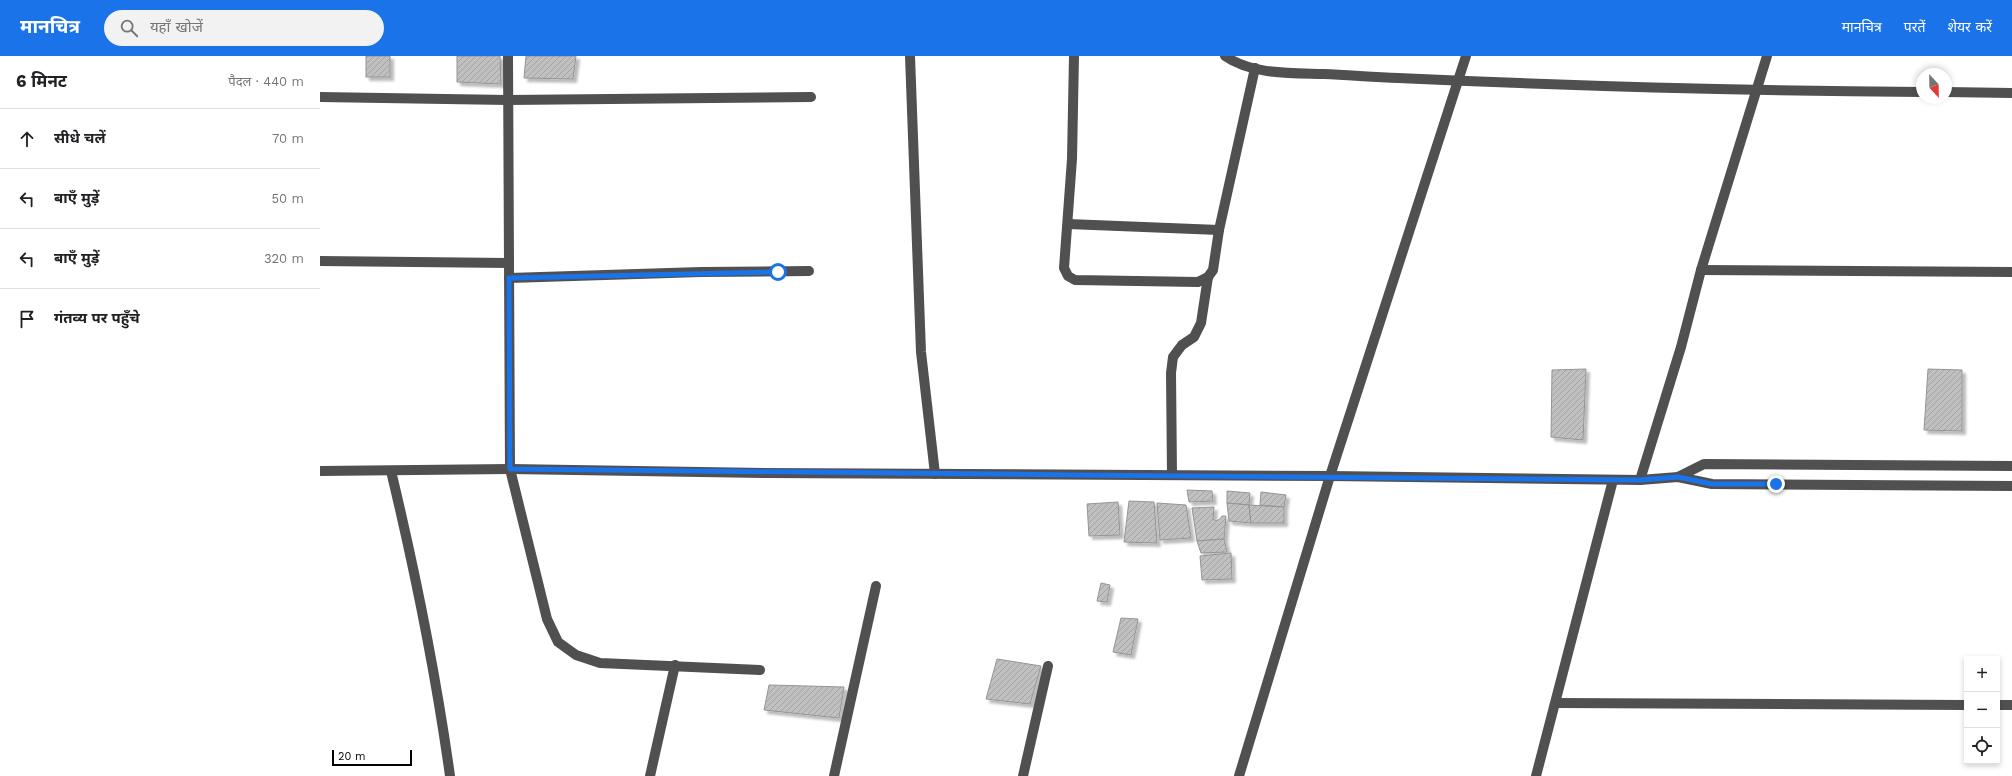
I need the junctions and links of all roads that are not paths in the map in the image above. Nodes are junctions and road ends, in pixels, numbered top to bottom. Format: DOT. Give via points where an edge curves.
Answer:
graph roads {
  1 [pos="508,56"];
  2 [pos="910,56"];
  3 [pos="1074,56"];
  4 [pos="1225,56"];
  5 [pos="1466,56"];
  6 [pos="1767,56"];
  7 [pos="1254,68"];
  8 [pos="1458,81"];
  9 [pos="1757,91"];
  10 [pos="1916,92"];
  11 [pos="1952,92"];
  12 [pos="2012,93"];
  13 [pos="320,97"];
  14 [pos="811,97"];
  15 [pos="508,100"];
  16 [pos="1068,224"];
  17 [pos="1220,230"];
  18 [pos="320,261"];
  19 [pos="509,263"];
  20 [pos="1701,270"];
  21 [pos="809,271"];
  22 [pos="2012,272"];
  23 [pos="1208,277"];
  24 [pos="509,278"];
  25 [pos="2012,466"];
  26 [pos="510,469"];
  27 [pos="320,471"];
  28 [pos="391,471"];
  29 [pos="935,474"];
  30 [pos="1172,475"];
  31 [pos="1330,476"];
  32 [pos="1678,477"];
  33 [pos="1613,480"];
  34 [pos="1640,480"];
  35 [pos="2012,486"];
  36 [pos="876,586"];
  37 [pos="675,665"];
  38 [pos="1048,666"];
  39 [pos="760,670"];
  40 [pos="1556,703"];
  41 [pos="1964,705"];
  42 [pos="2000,705"];
  43 [pos="2012,705"];
  44 [pos="450,776"];
  45 [pos="650,776"];
  46 [pos="834,776"];
  47 [pos="1023,776"];
  48 [pos="1239,776"];
  49 [pos="1536,776"];
  1 -- 15 [label="street"];
  2 -- 29 [label="street" via="921,352"];
  3 -- 16 [label="street"];
  4 -- 7 [label="street" via="1236,63"];
  5 -- 8 [label="street"];
  6 -- 9 [label="street"];
  7 -- 8 [label="street"];
  7 -- 17 [label="street"];
  8 -- 9 [label="street"];
  8 -- 31 [label="street"];
  9 -- 10 [label="street"];
  9 -- 20 [label="street"];
  11 -- 12 [label="street"];
  13 -- 15 [label="street"];
  14 -- 15 [label="street"];
  15 -- 19 [label="street"];
  16 -- 17 [label="street"];
  16 -- 23 [label="street" via="1064,268 1068,276 1075,280 1198,282"];
  17 -- 23 [label="street" via="1213,270"];
  18 -- 19 [label="street"];
  19 -- 24 [label="street"];
  20 -- 22 [label="street"];
  20 -- 34 [label="street" via="1681,347"];
  21 -- 24 [label="street"];
  23 -- 30 [label="street" via="1202,323 1194,337 1182,345 1173,357"];
  24 -- 26 [label="street"];
  25 -- 32 [label="street" via="1704,464"];
  26 -- 28 [label="street"];
  26 -- 29 [label="street"];
  26 -- 37 [label="street" via="547,619 558,642 576,655 600,663"];
  27 -- 28 [label="street"];
  28 -- 44 [label="street" via="445,738"];
  29 -- 30 [label="street"];
  30 -- 31 [label="street"];
  31 -- 33 [label="street"];
  31 -- 48 [label="street"];
  32 -- 34 [label="street"];
  32 -- 35 [label="street" via="1712,484"];
  33 -- 34 [label="street"];
  33 -- 40 [label="street"];
  36 -- 46 [label="street"];
  37 -- 39 [label="street"];
  37 -- 45 [label="street"];
  38 -- 47 [label="street"];
  40 -- 41 [label="street"];
  40 -- 49 [label="street"];
  42 -- 43 [label="street"];
}
